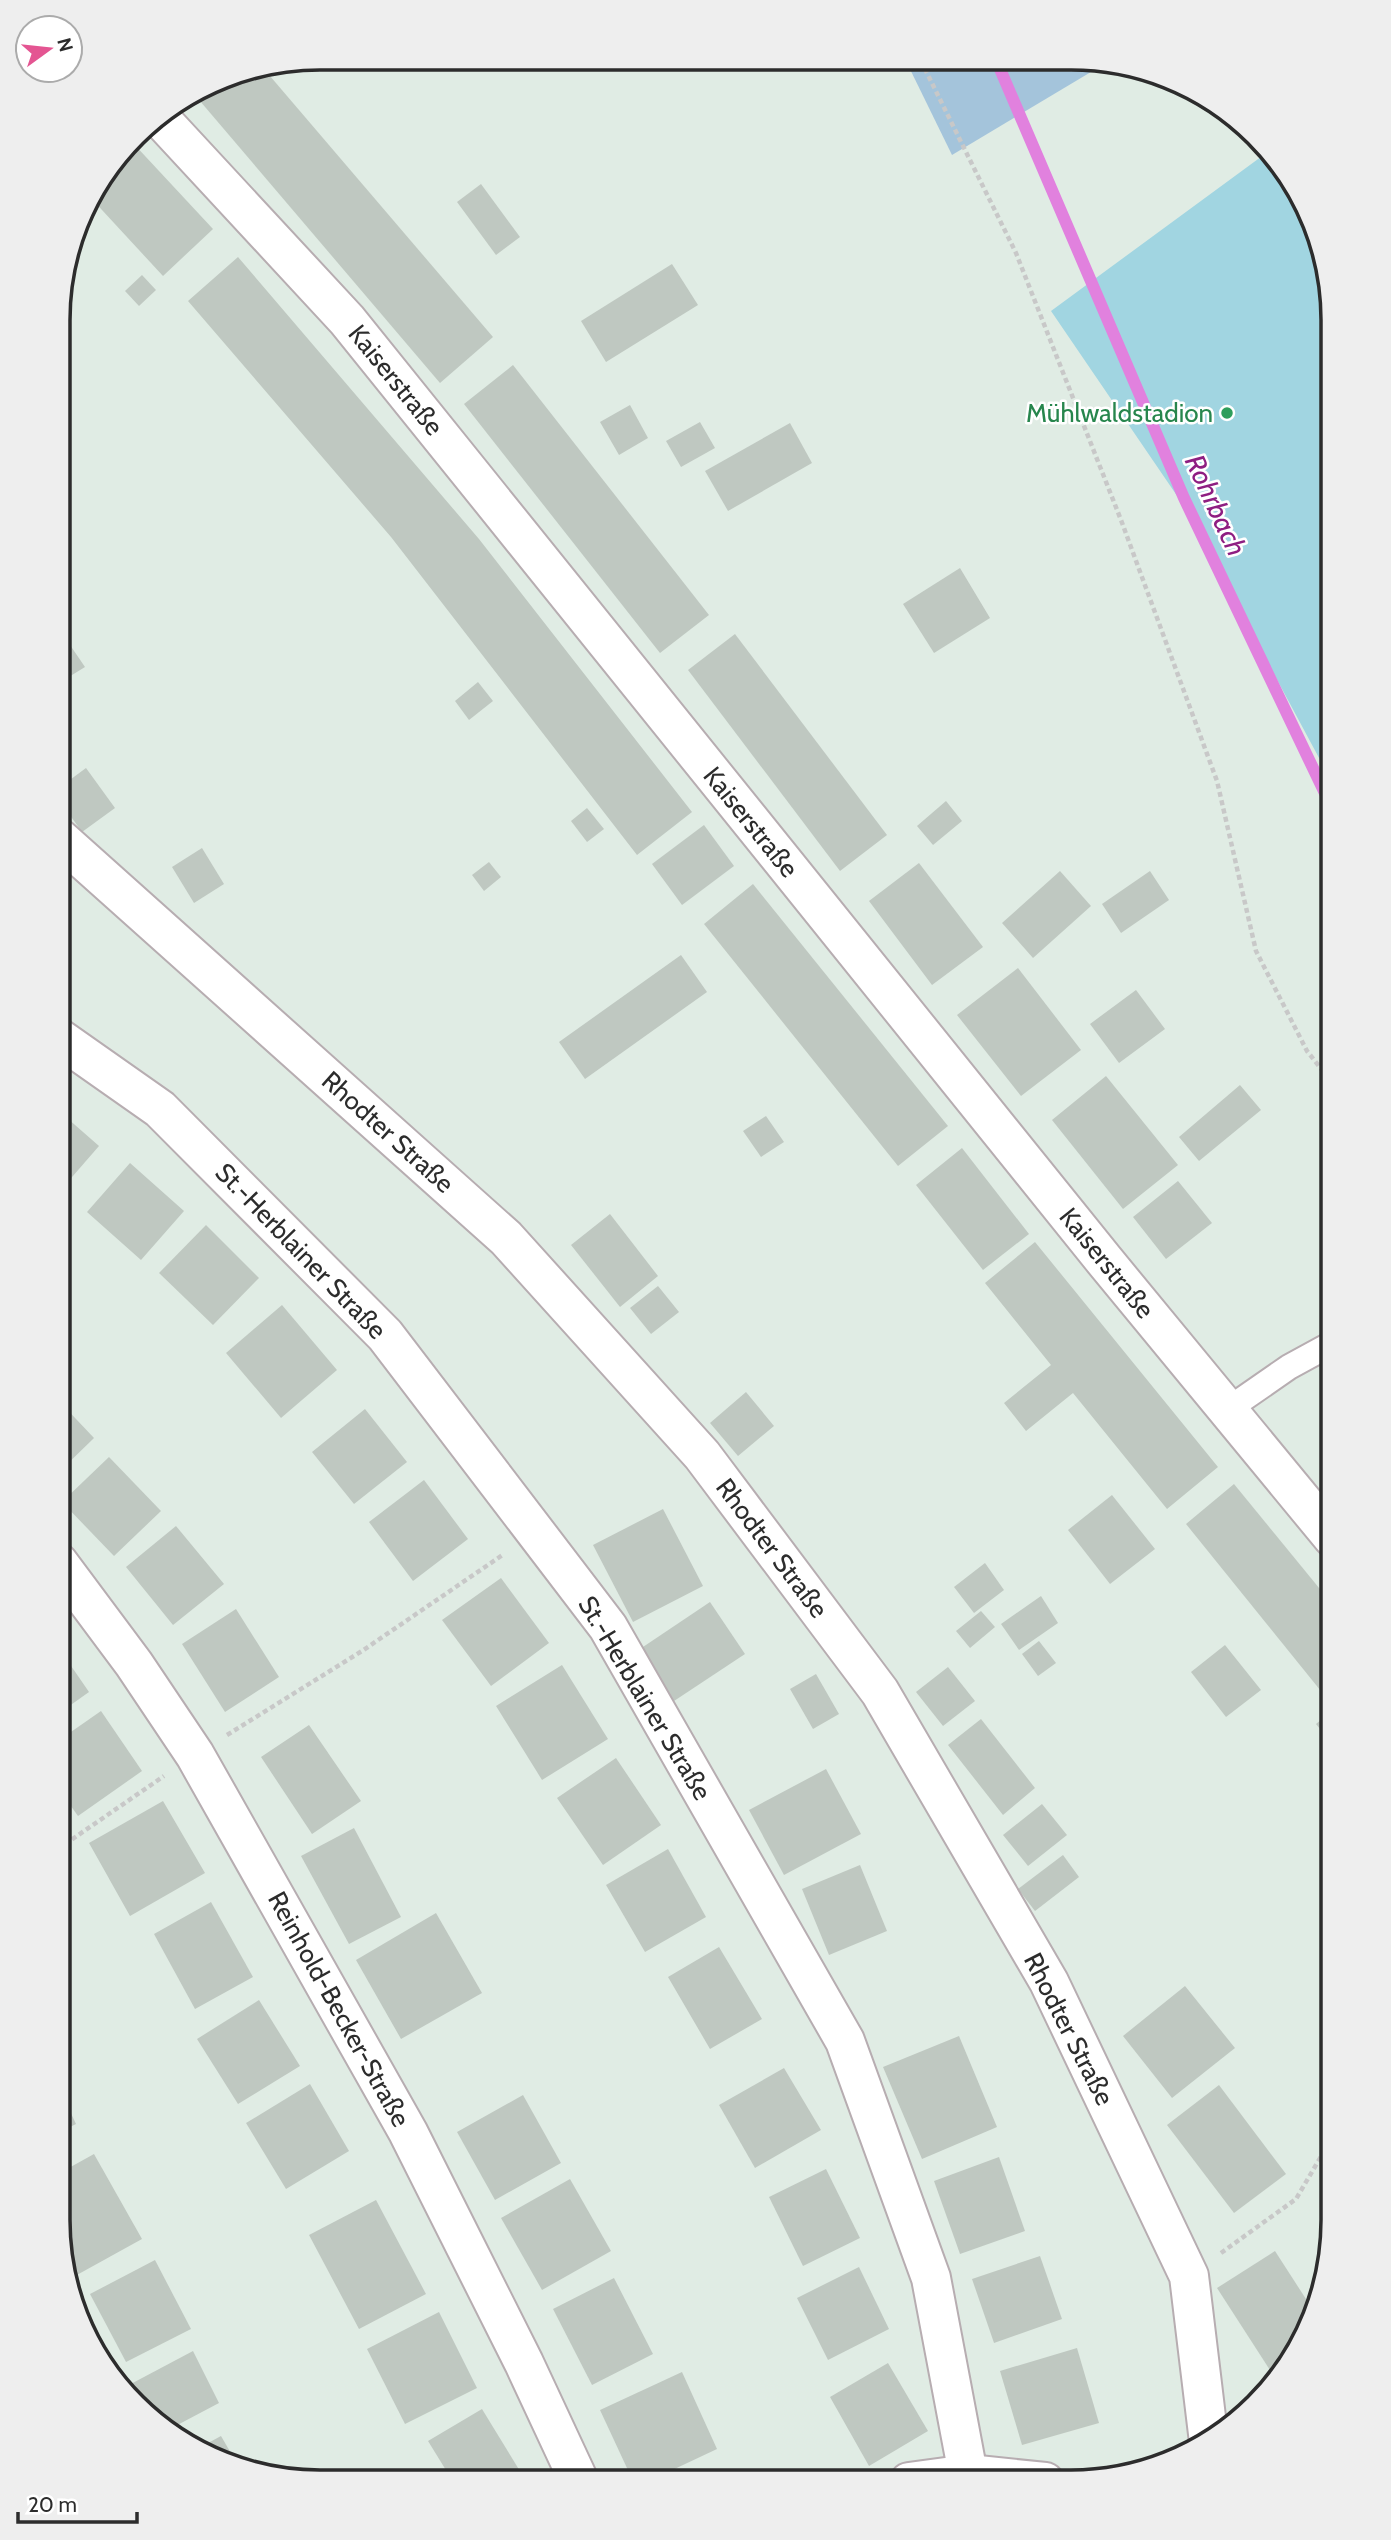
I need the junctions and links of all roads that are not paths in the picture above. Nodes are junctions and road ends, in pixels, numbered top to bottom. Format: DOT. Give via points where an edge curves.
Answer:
graph roads {
  1 [pos="165,124"];
  2 [pos="70,848"];
  3 [pos="70,1046"];
  4 [pos="1321,1350"];
  5 [pos="1227,1410"];
  6 [pos="1321,1524"];
  7 [pos="70,1578"];
  8 [pos="1207,2429"];
  9 [pos="574,2470"];
  10 [pos="967,2470"];
  1 -- 5 [label="street, Kaiserstraße" via="365,342"];
  2 -- 8 [label="street, Rhodter Straße" via="506,1238 702,1455 887,1704 1049,1982 1189,2276"];
  3 -- 10 [label="street, St.-Herblainer Straße" via="160,1109 385,1335 608,1626 845,2041 931,2278"];
  4 -- 5 [label="lane"];
  5 -- 6 [label="street, Kaiserstraße"];
  7 -- 9 [label="street, Reinhold-Becker-Straße" via="195,1755 408,2132"];
}
